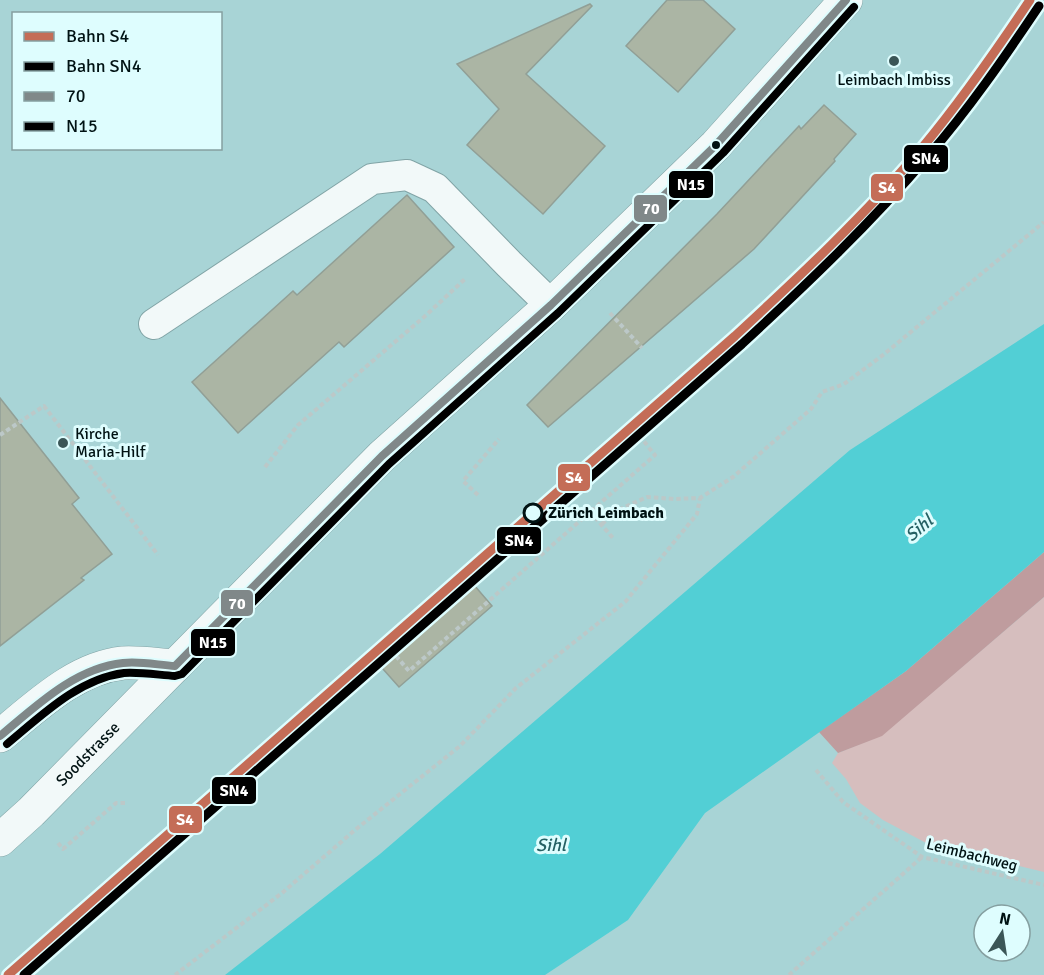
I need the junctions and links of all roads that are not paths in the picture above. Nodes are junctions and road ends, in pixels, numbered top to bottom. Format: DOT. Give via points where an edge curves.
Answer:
graph roads {
  1 [pos="846,0"];
  2 [pos="551,305"];
  3 [pos="154,324"];
  4 [pos="175,666"];
  5 [pos="0,736"];
  6 [pos="0,840"];
  1 -- 2 [label="main road, Soodstrasse" via="716,144"];
  2 -- 3 [label="lane" via="435,188 407,175 372,179"];
  2 -- 4 [label="main road, Soodstrasse" via="382,456"];
  4 -- 5 [label="main road" via="123,663 92,671 61,688"];
  4 -- 6 [label="main road, Soodstrasse"];
}
